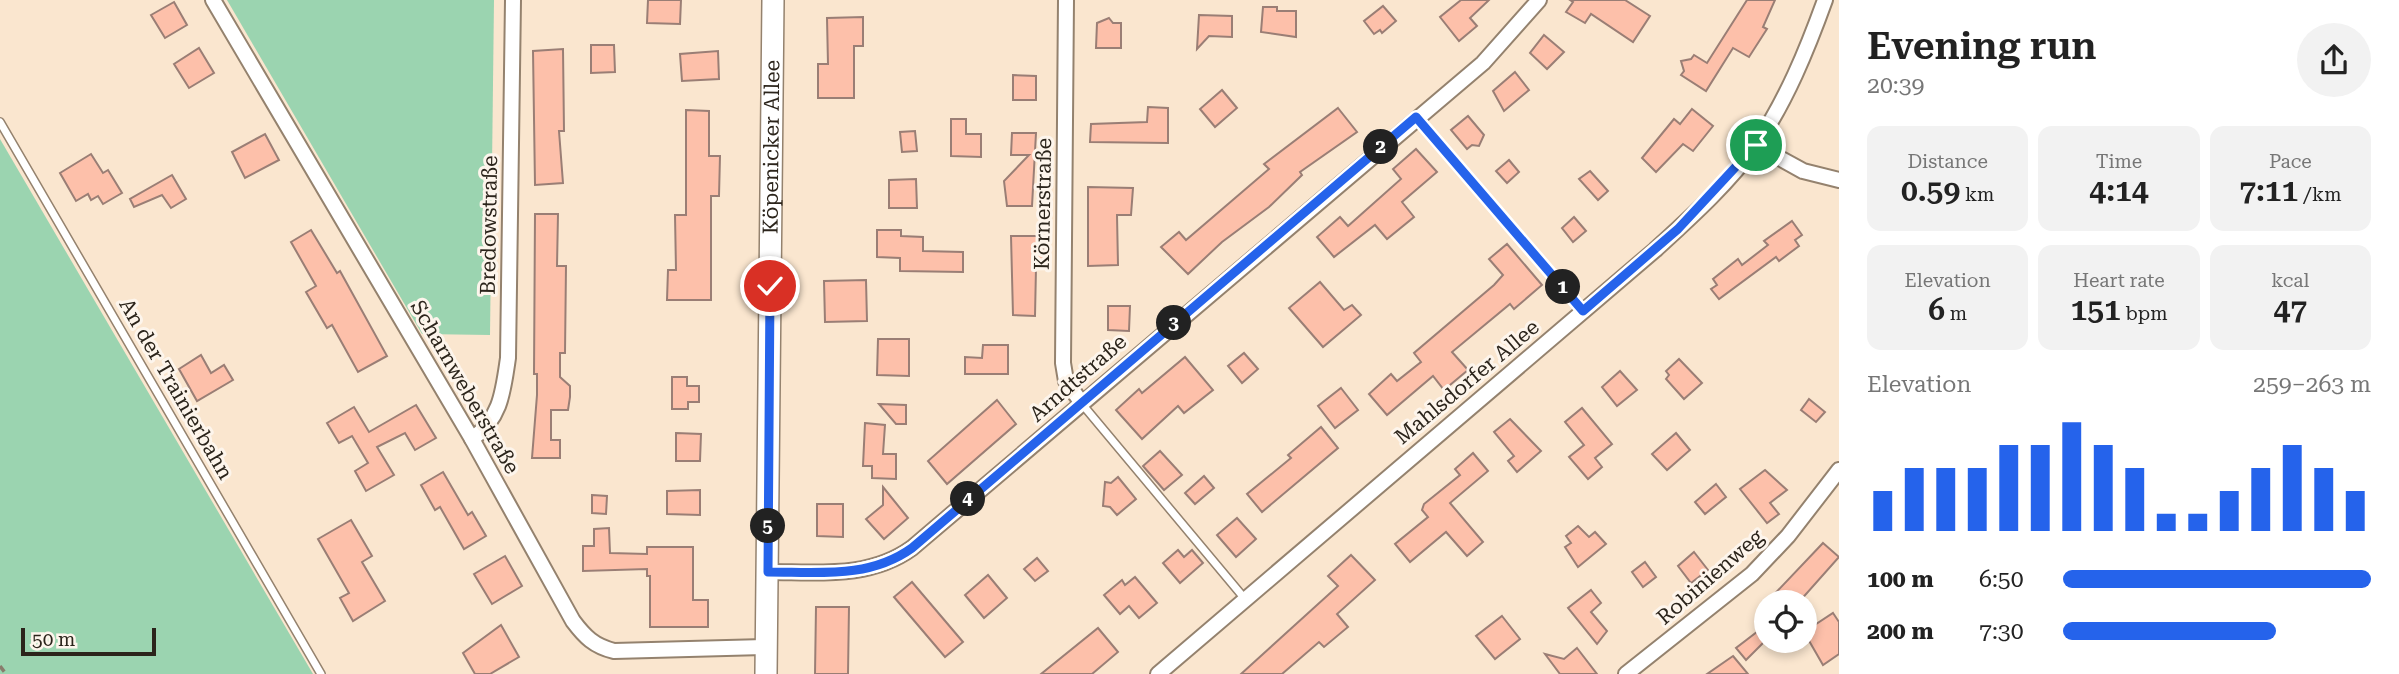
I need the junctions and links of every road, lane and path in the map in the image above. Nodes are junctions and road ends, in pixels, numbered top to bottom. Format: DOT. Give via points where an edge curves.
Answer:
graph roads {
  1 [pos="213,0"];
  2 [pos="513,0"];
  3 [pos="773,0"];
  4 [pos="1066,0"];
  5 [pos="1539,0"];
  6 [pos="1825,0"];
  7 [pos="1416,117"];
  8 [pos="0,122"];
  9 [pos="1756,145"];
  10 [pos="1839,180"];
  11 [pos="1583,311"];
  12 [pos="1081,402"];
  13 [pos="472,439"];
  14 [pos="1839,470"];
  15 [pos="768,572"];
  16 [pos="1246,600"];
  17 [pos="766,648"];
  18 [pos="0,666"];
  19 [pos="6,674"];
  20 [pos="321,674"];
  21 [pos="766,674"];
  22 [pos="1158,674"];
  23 [pos="1626,674"];
  1 -- 13 [label="street, Scharnweberstraße"];
  2 -- 13 [label="street, Bredowstraße" via="508,358 502,403 487,428"];
  3 -- 15 [label="street, Köpenicker Allee"];
  4 -- 12 [label="street, Körnerstraße" via="1063,363 1066,381"];
  5 -- 7 [label="street, Arndtstraße" via="1483,63"];
  6 -- 9 [label="street, Mahlsdorfer Allee" via="1791,83"];
  7 -- 11 [label="lane"];
  7 -- 12 [label="street, Arndtstraße"];
  8 -- 20 [label="lane, An der Trainierbahn"];
  9 -- 10 [label="street" via="1803,171"];
  9 -- 11 [label="street, Mahlsdorfer Allee" via="1678,229"];
  11 -- 16 [label="street, Mahlsdorfer Allee"];
  12 -- 15 [label="street, Arndtstraße" via="898,558 866,570"];
  12 -- 16 [label="lane"];
  13 -- 17 [label="street, Scharnweberstraße" via="586,638 614,651"];
  14 -- 23 [label="street, Robinienweg" via="1788,536 1752,573"];
  15 -- 17 [label="street, Köpenicker Allee"];
  16 -- 22 [label="street, Mahlsdorfer Allee"];
  17 -- 21 [label="street, Köpenicker Allee"];
  18 -- 19 [label="path"];
}
